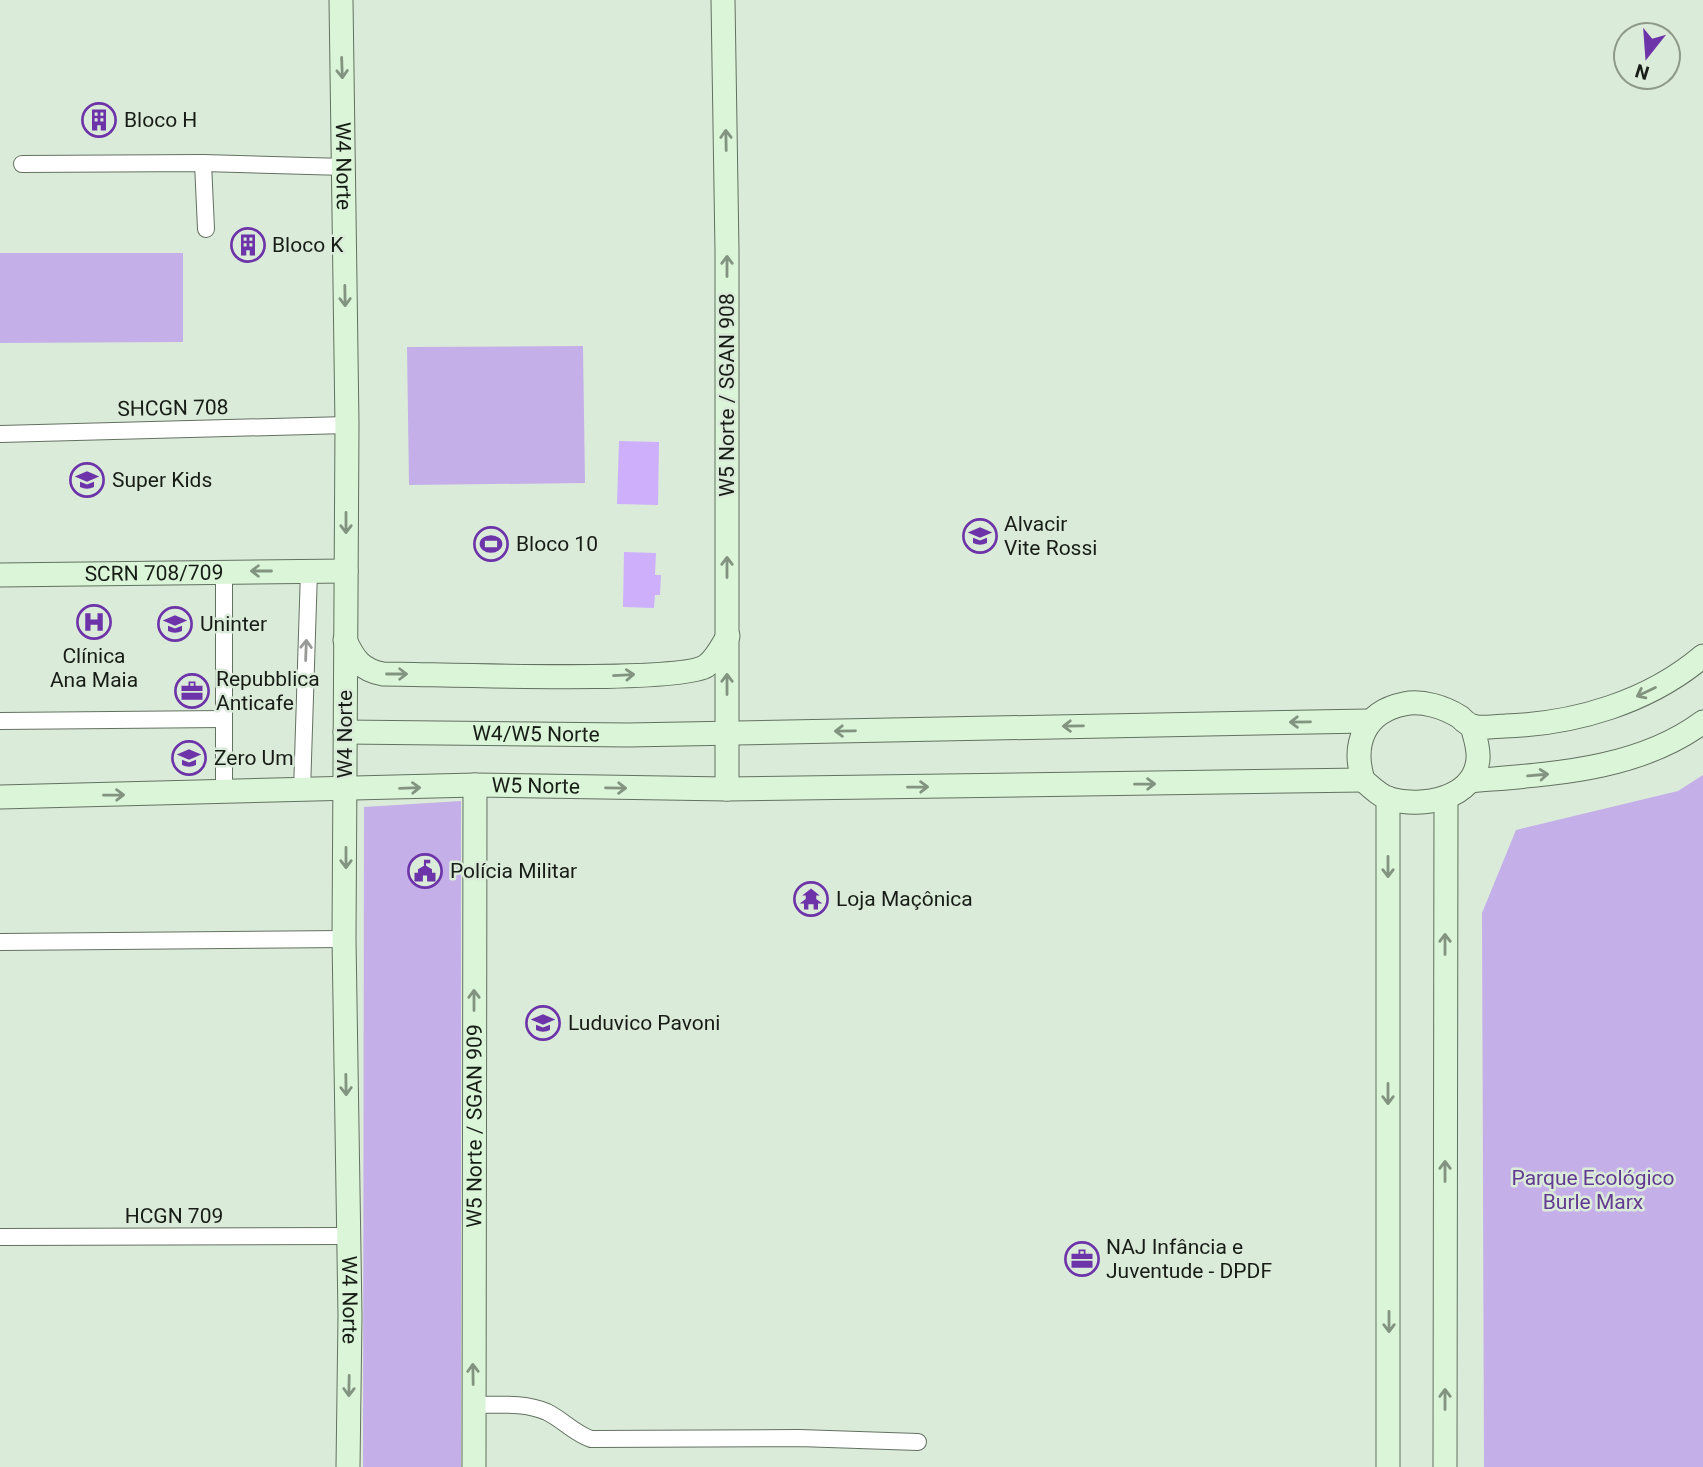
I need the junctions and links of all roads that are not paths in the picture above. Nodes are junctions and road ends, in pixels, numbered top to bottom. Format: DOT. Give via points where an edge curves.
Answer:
graph roads {
  1 [pos="341,0"];
  2 [pos="723,0"];
  3 [pos="203,163"];
  4 [pos="22,164"];
  5 [pos="345,167"];
  6 [pos="206,229"];
  7 [pos="347,425"];
  8 [pos="0,434"];
  9 [pos="224,571"];
  10 [pos="309,571"];
  11 [pos="346,571"];
  12 [pos="0,575"];
  13 [pos="728,636"];
  14 [pos="345,640"];
  15 [pos="1703,656"];
  16 [pos="224,719"];
  17 [pos="0,721"];
  18 [pos="1368,721"];
  19 [pos="1703,722"];
  20 [pos="1472,726"];
  21 [pos="345,732"];
  22 [pos="727,733"];
  23 [pos="1363,780"];
  24 [pos="1470,781"];
  25 [pos="475,785"];
  26 [pos="345,789"];
  27 [pos="727,789"];
  28 [pos="302,791"];
  29 [pos="224,794"];
  30 [pos="0,797"];
  31 [pos="1388,798"];
  32 [pos="1446,798"];
  33 [pos="344,939"];
  34 [pos="0,942"];
  35 [pos="347,1236"];
  36 [pos="0,1237"];
  37 [pos="474,1405"];
  38 [pos="918,1442"];
  39 [pos="348,1467"];
  40 [pos="474,1467"];
  41 [pos="1388,1467"];
  42 [pos="1445,1467"];
  1 -- 5 [label="main road, W4 Norte, one-way"];
  13 -- 2 [label="main road, W5 Norte / SGAN 908, one-way"];
  3 -- 4 [label="street"];
  3 -- 5 [label="street"];
  3 -- 6 [label="street"];
  5 -- 7 [label="main road, W4 Norte, one-way"];
  7 -- 8 [label="street, SHCGN 708"];
  7 -- 11 [label="main road, W4 Norte, one-way"];
  10 -- 9 [label="main road, SCRN 708/709, one-way"];
  9 -- 12 [label="main road, SCRN 708/709"];
  9 -- 16 [label="street"];
  10 -- 11 [label="main road, SCRN 708/709"];
  28 -- 10 [label="street, one-way"];
  11 -- 14 [label="main road, W4 Norte"];
  14 -- 13 [label="main road, one-way" via="357,663 383,674 611,676 689,672 705,666"];
  22 -- 13 [label="main road, W5 Norte / SGAN 908, one-way"];
  14 -- 21 [label="main road, W4 Norte"];
  15 -- 20 [label="main road, one-way" via="1651,691 1610,707 1529,725"];
  16 -- 17 [label="street"];
  16 -- 29 [label="street"];
  18 -- 20 [label="main road" via="1388,708 1417,703 1430,704"];
  18 -- 22 [label="main road, W4/W5 Norte, one-way"];
  18 -- 23 [label="main road" via="1359,742"];
  24 -- 19 [label="main road, one-way" via="1580,771 1634,755"];
  20 -- 24 [label="main road" via="1479,756"];
  21 -- 22 [label="main road, W4/W5 Norte"];
  21 -- 26 [label="main road, W4 Norte"];
  22 -- 27 [label="main road, W5 Norte / SGAN 908"];
  27 -- 23 [label="main road, W5 Norte, one-way"];
  23 -- 31 [label="main road"];
  24 -- 32 [label="main road"];
  26 -- 25 [label="main road, W5 Norte, one-way"];
  25 -- 27 [label="main road, W5 Norte, one-way"];
  37 -- 25 [label="main road, W5 Norte / SGAN 909, one-way"];
  26 -- 28 [label="main road"];
  26 -- 33 [label="main road, W4 Norte, one-way"];
  28 -- 29 [label="main road"];
  30 -- 29 [label="main road, one-way"];
  31 -- 32 [label="main road" via="1417,804"];
  31 -- 41 [label="main road, one-way"];
  42 -- 32 [label="main road, one-way"];
  33 -- 34 [label="street"];
  33 -- 35 [label="main road, W4 Norte, one-way"];
  35 -- 36 [label="street, HCGN 709"];
  35 -- 39 [label="main road, W4 Norte, one-way"];
  37 -- 38 [label="street" via="535,1408 591,1439"];
  37 -- 40 [label="main road, W5 Norte / SGAN 909"];
}
